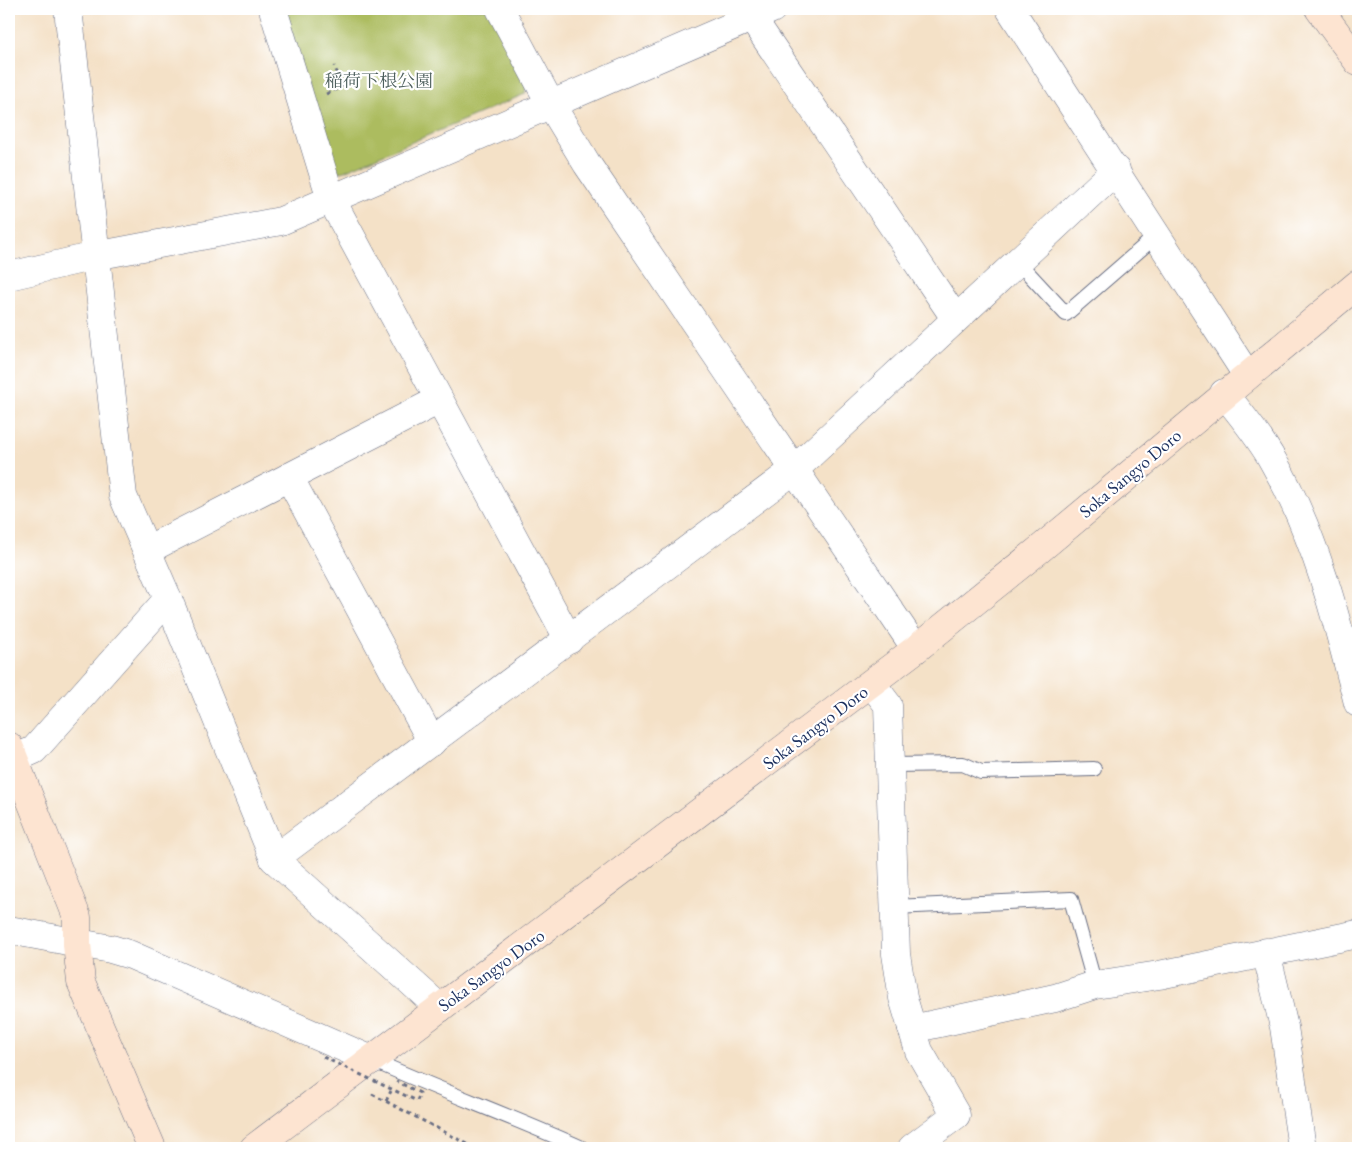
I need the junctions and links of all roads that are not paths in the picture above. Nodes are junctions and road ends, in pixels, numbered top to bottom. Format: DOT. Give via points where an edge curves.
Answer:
graph roads {
  1 [pos="68,9"];
  2 [pos="272,9"];
  3 [pos="500,9"];
  4 [pos="1010,9"];
  5 [pos="1319,9"];
  6 [pos="762,14"];
  7 [pos="1358,62"];
  8 [pos="550,103"];
  9 [pos="1116,170"];
  10 [pos="331,199"];
  11 [pos="1157,235"];
  12 [pos="95,256"];
  13 [pos="1018,261"];
  14 [pos="9,276"];
  15 [pos="1358,284"];
  16 [pos="955,318"];
  17 [pos="1247,375"];
  18 [pos="1224,393"];
  19 [pos="439,400"];
  20 [pos="794,470"];
  21 [pos="289,477"];
  22 [pos="147,550"];
  23 [pos="168,599"];
  24 [pos="568,640"];
  25 [pos="916,649"];
  26 [pos="872,684"];
  27 [pos="1358,704"];
  28 [pos="432,742"];
  29 [pos="11,752"];
  30 [pos="891,765"];
  31 [pos="1094,769"];
  32 [pos="274,859"];
  33 [pos="894,907"];
  34 [pos="9,930"];
  35 [pos="1358,934"];
  36 [pos="77,944"];
  37 [pos="1266,952"];
  38 [pos="1095,985"];
  39 [pos="440,1008"];
  40 [pos="912,1029"];
  41 [pos="372,1060"];
  42 [pos="152,1148"];
  43 [pos="254,1148"];
  44 [pos="582,1148"];
  45 [pos="912,1148"];
  46 [pos="1302,1148"];
  1 -- 12 [label="street"];
  2 -- 10 [label="street"];
  3 -- 8 [label="street"];
  4 -- 9 [label="street"];
  5 -- 7 [label="main road"];
  6 -- 8 [label="street"];
  6 -- 16 [label="street"];
  8 -- 10 [label="street"];
  8 -- 20 [label="street" via="587,164"];
  9 -- 11 [label="street"];
  9 -- 13 [label="street"];
  10 -- 12 [label="street" via="282,221"];
  10 -- 19 [label="street"];
  11 -- 13 [label="lane" via="1066,314"];
  11 -- 17 [label="street"];
  12 -- 14 [label="street"];
  12 -- 22 [label="street" via="123,496"];
  13 -- 16 [label="street"];
  15 -- 17 [label="main road, Soka Sangyo Doro"];
  16 -- 20 [label="street"];
  17 -- 18 [label="main road, Soka Sangyo Doro"];
  18 -- 25 [label="main road, Soka Sangyo Doro"];
  18 -- 27 [label="street" via="1272,459 1292,497 1319,562"];
  19 -- 21 [label="street"];
  19 -- 24 [label="street"];
  20 -- 24 [label="street"];
  20 -- 25 [label="street"];
  21 -- 22 [label="street"];
  21 -- 28 [label="street"];
  22 -- 23 [label="street"];
  23 -- 29 [label="street" via="34,750"];
  23 -- 32 [label="street"];
  24 -- 28 [label="street"];
  25 -- 26 [label="main road, Soka Sangyo Doro"];
  26 -- 30 [label="street" via="888,705"];
  26 -- 39 [label="main road, Soka Sangyo Doro"];
  28 -- 32 [label="street"];
  29 -- 36 [label="main road" via="77,917"];
  30 -- 31 [label="lane" via="963,764 982,772"];
  30 -- 33 [label="street"];
  32 -- 39 [label="street"];
  33 -- 38 [label="lane" via="1072,899"];
  33 -- 40 [label="street" via="896,954"];
  34 -- 36 [label="street"];
  35 -- 37 [label="street"];
  36 -- 41 [label="street" via="131,955"];
  36 -- 42 [label="main road" via="81,982"];
  37 -- 38 [label="street"];
  37 -- 46 [label="street" via="1284,1027"];
  38 -- 40 [label="street" via="1055,998"];
  39 -- 41 [label="main road, Soka Sangyo Doro"];
  40 -- 45 [label="street" via="919,1051 956,1115"];
  41 -- 43 [label="main road, Soka Sangyo Doro"];
  41 -- 44 [label="lane"];
}
